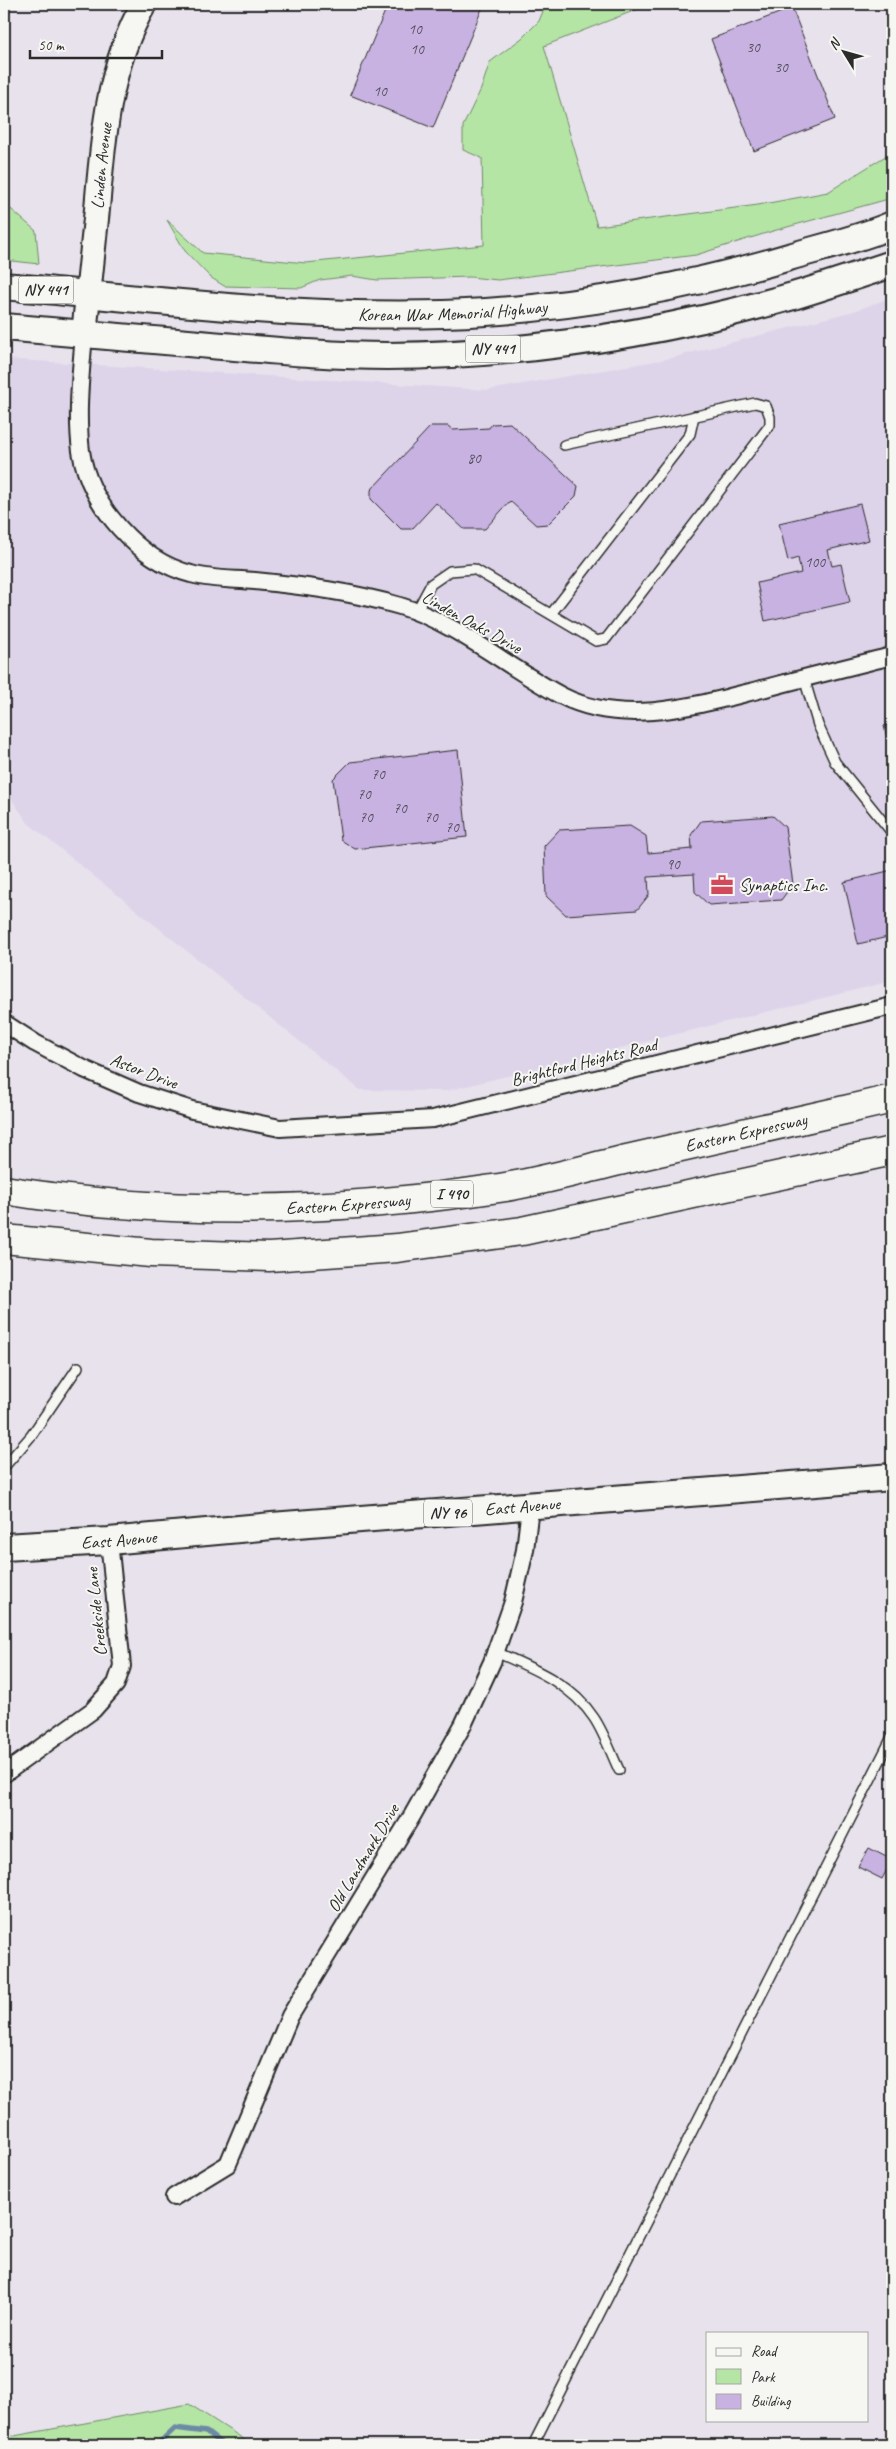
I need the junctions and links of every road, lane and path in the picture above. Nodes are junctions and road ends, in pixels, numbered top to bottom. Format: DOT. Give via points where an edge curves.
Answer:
graph roads {
  1 [pos="144,4"];
  2 [pos="892,225"];
  3 [pos="892,264"];
  4 [pos="4,286"];
  5 [pos="88,294"];
  6 [pos="4,326"];
  7 [pos="84,334"];
  8 [pos="694,416"];
  9 [pos="564,445"];
  10 [pos="416,612"];
  11 [pos="550,614"];
  12 [pos="892,656"];
  13 [pos="804,678"];
  14 [pos="892,828"];
  15 [pos="892,1006"];
  16 [pos="4,1023"];
  17 [pos="892,1099"];
  18 [pos="280,1128"];
  19 [pos="892,1151"];
  20 [pos="4,1190"];
  21 [pos="4,1239"];
  22 [pos="78,1367"];
  23 [pos="4,1467"];
  24 [pos="892,1477"];
  25 [pos="530,1507"];
  26 [pos="109,1541"];
  27 [pos="4,1547"];
  28 [pos="496,1652"];
  29 [pos="892,1736"];
  30 [pos="619,1770"];
  31 [pos="4,1774"];
  32 [pos="174,2197"];
  33 [pos="533,2445"];
  1 -- 5 [label="street, Linden Avenue" via="119,61 108,105"];
  2 -- 5 [label="main road, Korean War Memorial Highway / NY 441" via="755,267 700,280 532,308 358,314 248,309"];
  3 -- 7 [label="main road, NY 441" via="792,296 709,317 526,347 388,356 312,354"];
  4 -- 5 [label="main road, Korean War Memorial Highway / NY 441"];
  5 -- 7 [label="street, Linden Avenue"];
  6 -- 7 [label="main road, NY 441"];
  7 -- 10 [label="street, Linden Oaks Drive" via="79,421 82,453 100,501 139,548 162,564 192,575 326,588"];
  8 -- 9 [label="lane"];
  8 -- 11 [label="lane" via="690,434"];
  8 -- 11 [label="lane" via="755,403 766,406 770,425 606,639 596,641"];
  10 -- 11 [label="lane" via="432,584 450,571 474,569"];
  10 -- 13 [label="street, Linden Oaks Drive" via="548,689 572,701 604,709 634,712 691,706"];
  12 -- 13 [label="street, Linden Oaks Drive"];
  13 -- 14 [label="lane" via="818,725 835,762 889,829"];
  15 -- 18 [label="street, Brightford Heights Road" via="433,1120"];
  16 -- 18 [label="street, Astor Drive" via="84,1069 139,1093 192,1110"];
  17 -- 20 [label="highway, Eastern Expressway / I 490" via="502,1187 401,1201 197,1209 66,1200"];
  19 -- 21 [label="highway" via="522,1231 397,1248 269,1257 151,1253"];
  22 -- 23 [label="lane" via="31,1436"];
  24 -- 25 [label="main road, East Avenue / NY 96"];
  25 -- 26 [label="main road, East Avenue / NY 96"];
  25 -- 28 [label="street, Old Landmark Drive" via="524,1559"];
  26 -- 27 [label="main road, East Avenue / NY 96"];
  26 -- 31 [label="street, Creekside Lane" via="122,1666 116,1684 93,1710"];
  28 -- 30 [label="lane" via="542,1672 573,1694 594,1718"];
  28 -- 32 [label="street, Old Landmark Drive" via="463,1725 412,1816 290,2016 228,2164"];
  29 -- 33 [label="lane"];
}
